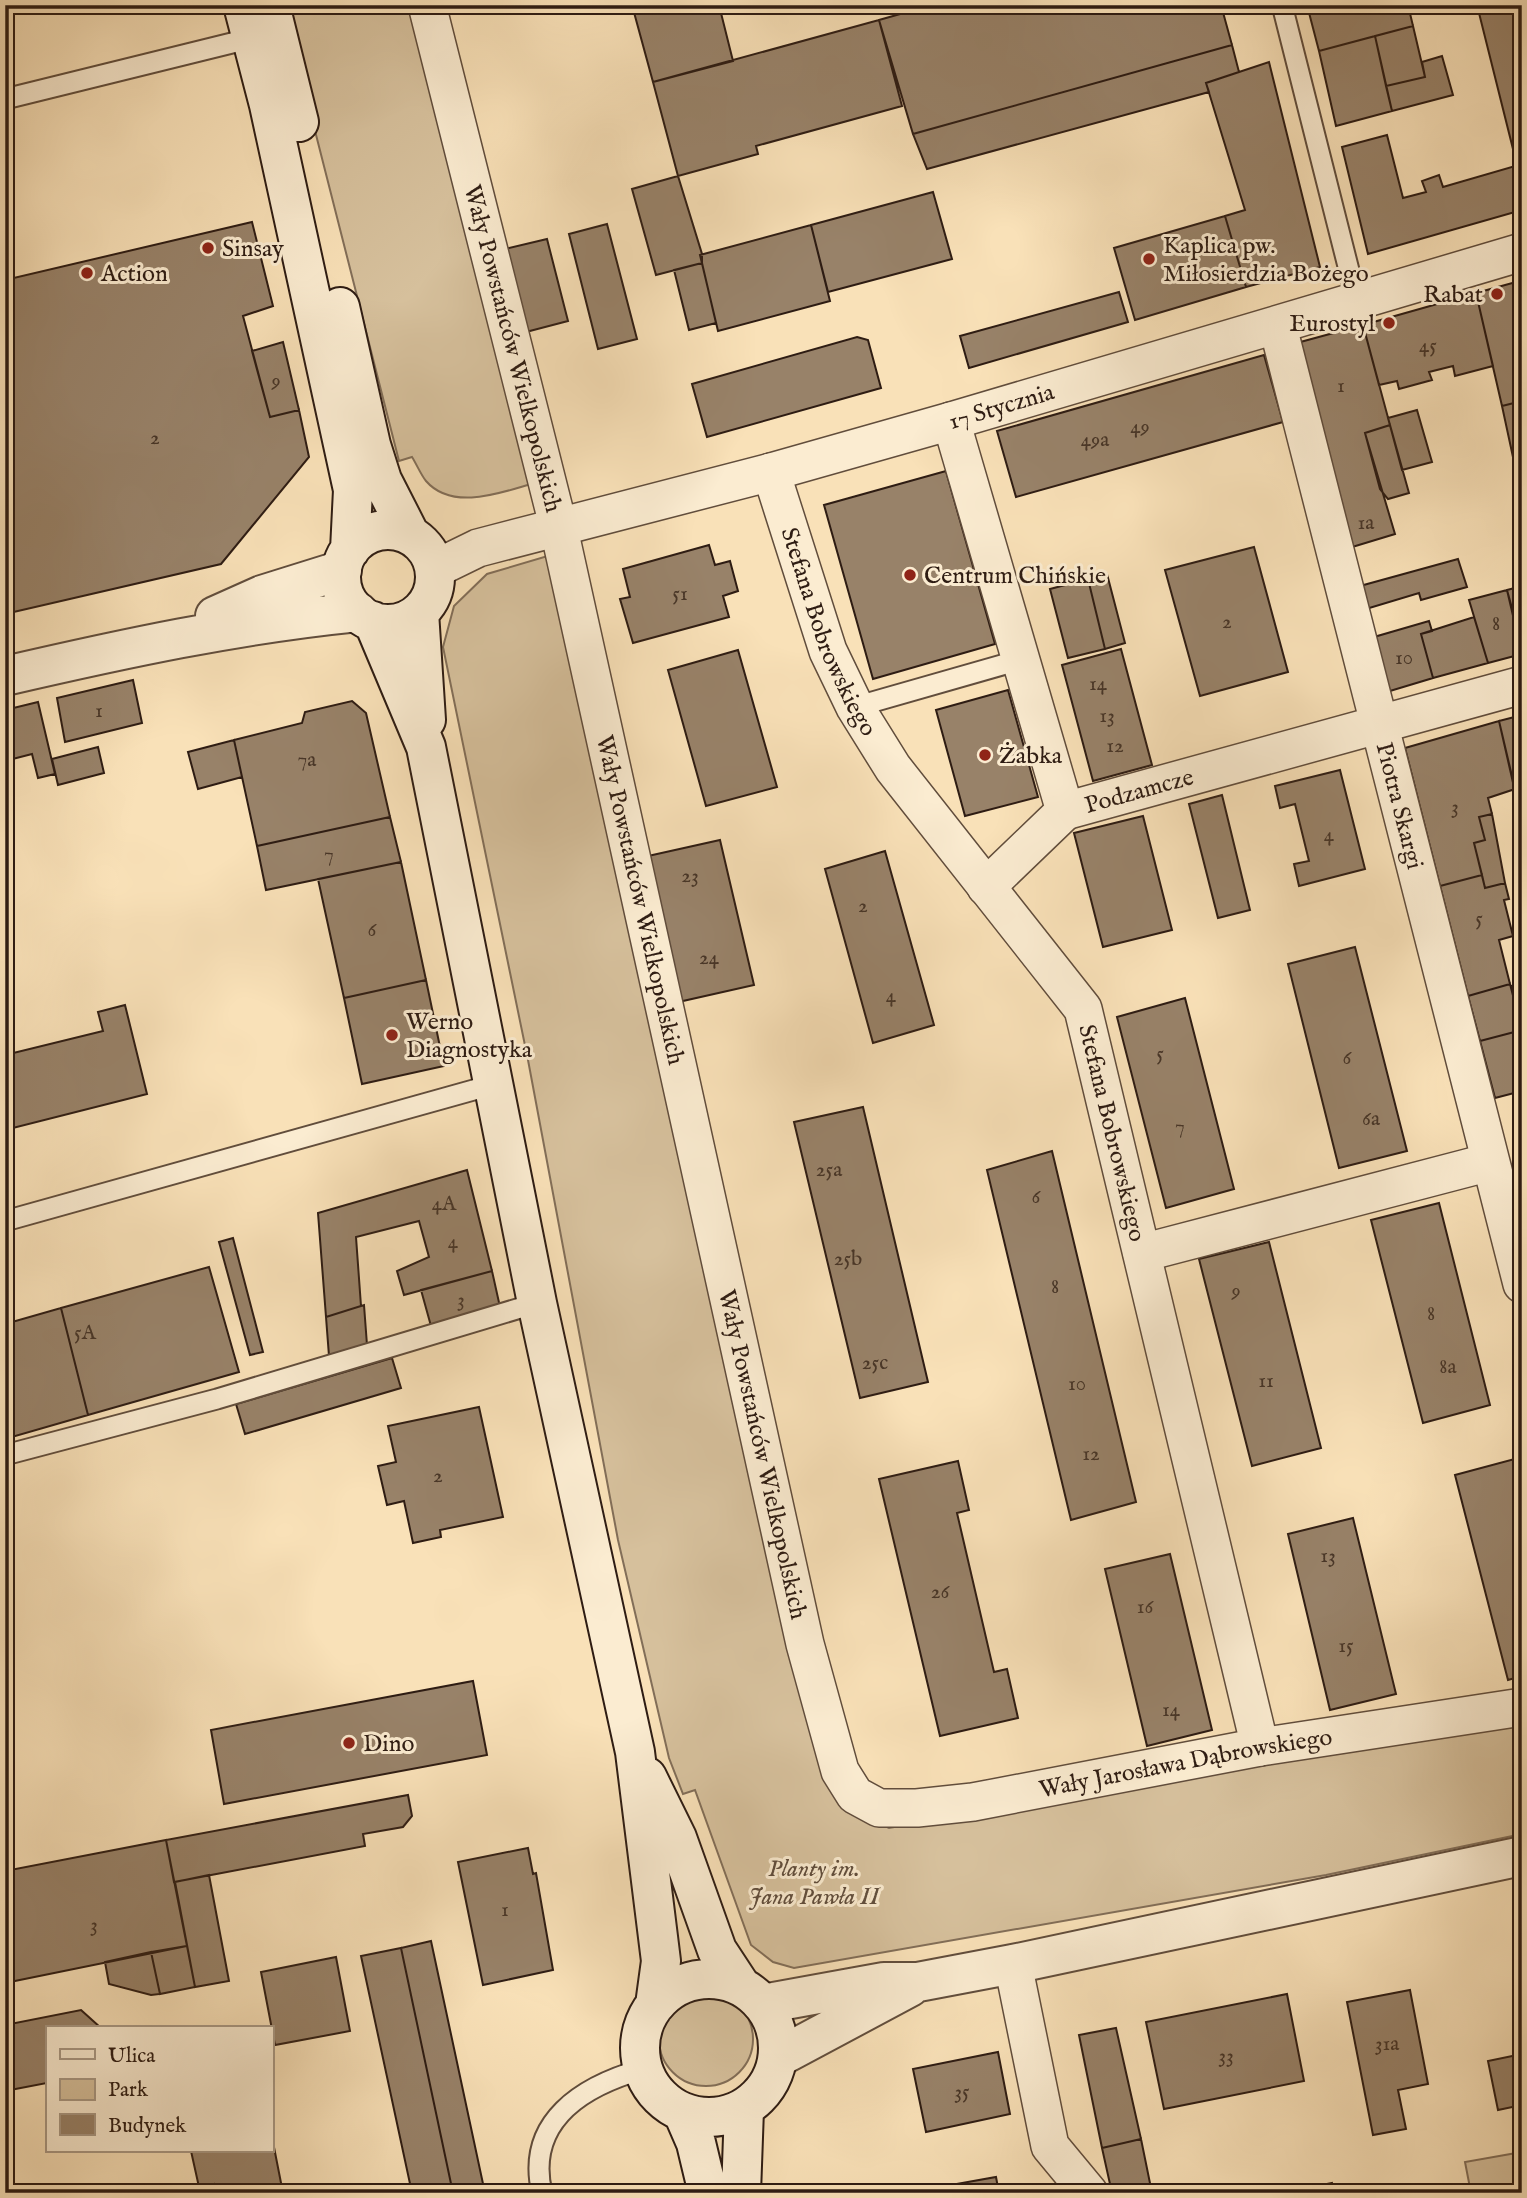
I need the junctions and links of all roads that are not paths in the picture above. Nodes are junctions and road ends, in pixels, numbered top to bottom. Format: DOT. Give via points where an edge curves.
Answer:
graph roads {
  1 [pos="427,5"];
  2 [pos="1282,5"];
  3 [pos="261,22"];
  4 [pos="5,99"];
  5 [pos="1522,253"];
  6 [pos="1357,302"];
  7 [pos="1278,327"];
  8 [pos="951,421"];
  9 [pos="771,472"];
  10 [pos="559,529"];
  11 [pos="410,535"];
  12 [pos="346,560"];
  13 [pos="435,569"];
  14 [pos="419,612"];
  15 [pos="365,617"];
  16 [pos="158,640"];
  17 [pos="1023,659"];
  18 [pos="5,676"];
  19 [pos="1522,685"];
  20 [pos="855,707"];
  21 [pos="1377,725"];
  22 [pos="426,747"];
  23 [pos="1065,811"];
  24 [pos="986,887"];
  25 [pos="495,1084"];
  26 [pos="1490,1162"];
  27 [pos="5,1221"];
  28 [pos="1142,1253"];
  29 [pos="1522,1284"];
  30 [pos="537,1303"];
  31 [pos="5,1455"];
  32 [pos="1522,1707"];
  33 [pos="1259,1747"];
  34 [pos="635,1752"];
  35 [pos="855,1794"];
  36 [pos="1522,1856"];
  37 [pos="1013,1964"];
  38 [pos="918,1982"];
  39 [pos="751,1994"];
  40 [pos="655,2005"];
  41 [pos="779,2057"];
  42 [pos="643,2069"];
  43 [pos="744,2109"];
  44 [pos="683,2113"];
  45 [pos="542,2193"];
  46 [pos="708,2193"];
  47 [pos="741,2193"];
  48 [pos="1089,2193"];
  1 -- 10 [label="street, Wały Powstańców Wielkopolskich"];
  2 -- 6 [label="lane"];
  3 -- 4 [label="lane"];
  3 -- 11 [label="main road" via="371,446 382,480"];
  3 -- 12 [label="main road" via="269,105 353,490"];
  5 -- 6 [label="street, 17 Stycznia"];
  6 -- 7 [label="street, 17 Stycznia"];
  7 -- 8 [label="street, 17 Stycznia"];
  7 -- 21 [label="street, Piotra Skargi"];
  8 -- 9 [label="street, 17 Stycznia"];
  8 -- 17 [label="street, Podzamcze"];
  9 -- 10 [label="street, 17 Stycznia"];
  9 -- 20 [label="street, Stefana Bobrowskiego" via="828,651"];
  10 -- 13 [label="street, 17 Stycznia" via="478,548"];
  10 -- 35 [label="street, Wały Powstańców Wielkopolskich" via="805,1644 830,1745"];
  11 -- 12 [label="main road" via="371,533"];
  11 -- 13 [label="main road" via="430,556"];
  12 -- 15 [label="main road" via="342,586 348,601"];
  12 -- 16 [label="main road"];
  13 -- 14 [label="main road" via="435,585"];
  14 -- 15 [label="main road" via="397,622"];
  14 -- 22 [label="main road"];
  15 -- 16 [label="main road" via="269,621"];
  15 -- 22 [label="main road"];
  16 -- 18 [label="main road"];
  17 -- 20 [label="lane"];
  17 -- 23 [label="street, Podzamcze"];
  19 -- 21 [label="street, Podzamcze"];
  20 -- 24 [label="street, Stefana Bobrowskiego" via="893,768"];
  21 -- 23 [label="street, Podzamcze"];
  21 -- 26 [label="street, Piotra Skargi"];
  22 -- 25 [label="main road"];
  23 -- 24 [label="street"];
  24 -- 28 [label="street, Stefana Bobrowskiego" via="1083,1009"];
  25 -- 27 [label="lane"];
  25 -- 30 [label="main road"];
  26 -- 28 [label="street"];
  26 -- 29 [label="street, Piotra Skargi"];
  28 -- 33 [label="street, Stefana Bobrowskiego"];
  30 -- 31 [label="lane" via="217,1399"];
  30 -- 34 [label="main road"];
  32 -- 33 [label="street, Wały Jarosława Dąbrowskiego"];
  33 -- 35 [label="street, Wały Jarosława Dąbrowskiego" via="917,1808 879,1808"];
  34 -- 39 [label="main road" via="677,1838 718,1950"];
  34 -- 40 [label="main road" via="661,1961"];
  36 -- 37 [label="main road"];
  37 -- 38 [label="main road"];
  37 -- 48 [label="street" via="1050,2146"];
  38 -- 39 [label="main road"];
  38 -- 41 [label="main road"];
  39 -- 40 [label="main road" via="719,1979 698,1979 667,1992"];
  39 -- 41 [label="main road" via="771,2014"];
  40 -- 42 [label="main road" via="641,2036"];
  41 -- 43 [label="main road" via="761,2095"];
  42 -- 44 [label="main road" via="659,2095"];
  42 -- 45 [label="lane" via="590,2089 554,2120 538,2165"];
  43 -- 44 [label="main road" via="703,2118"];
  43 -- 47 [label="main road"];
  44 -- 46 [label="main road"];
}
